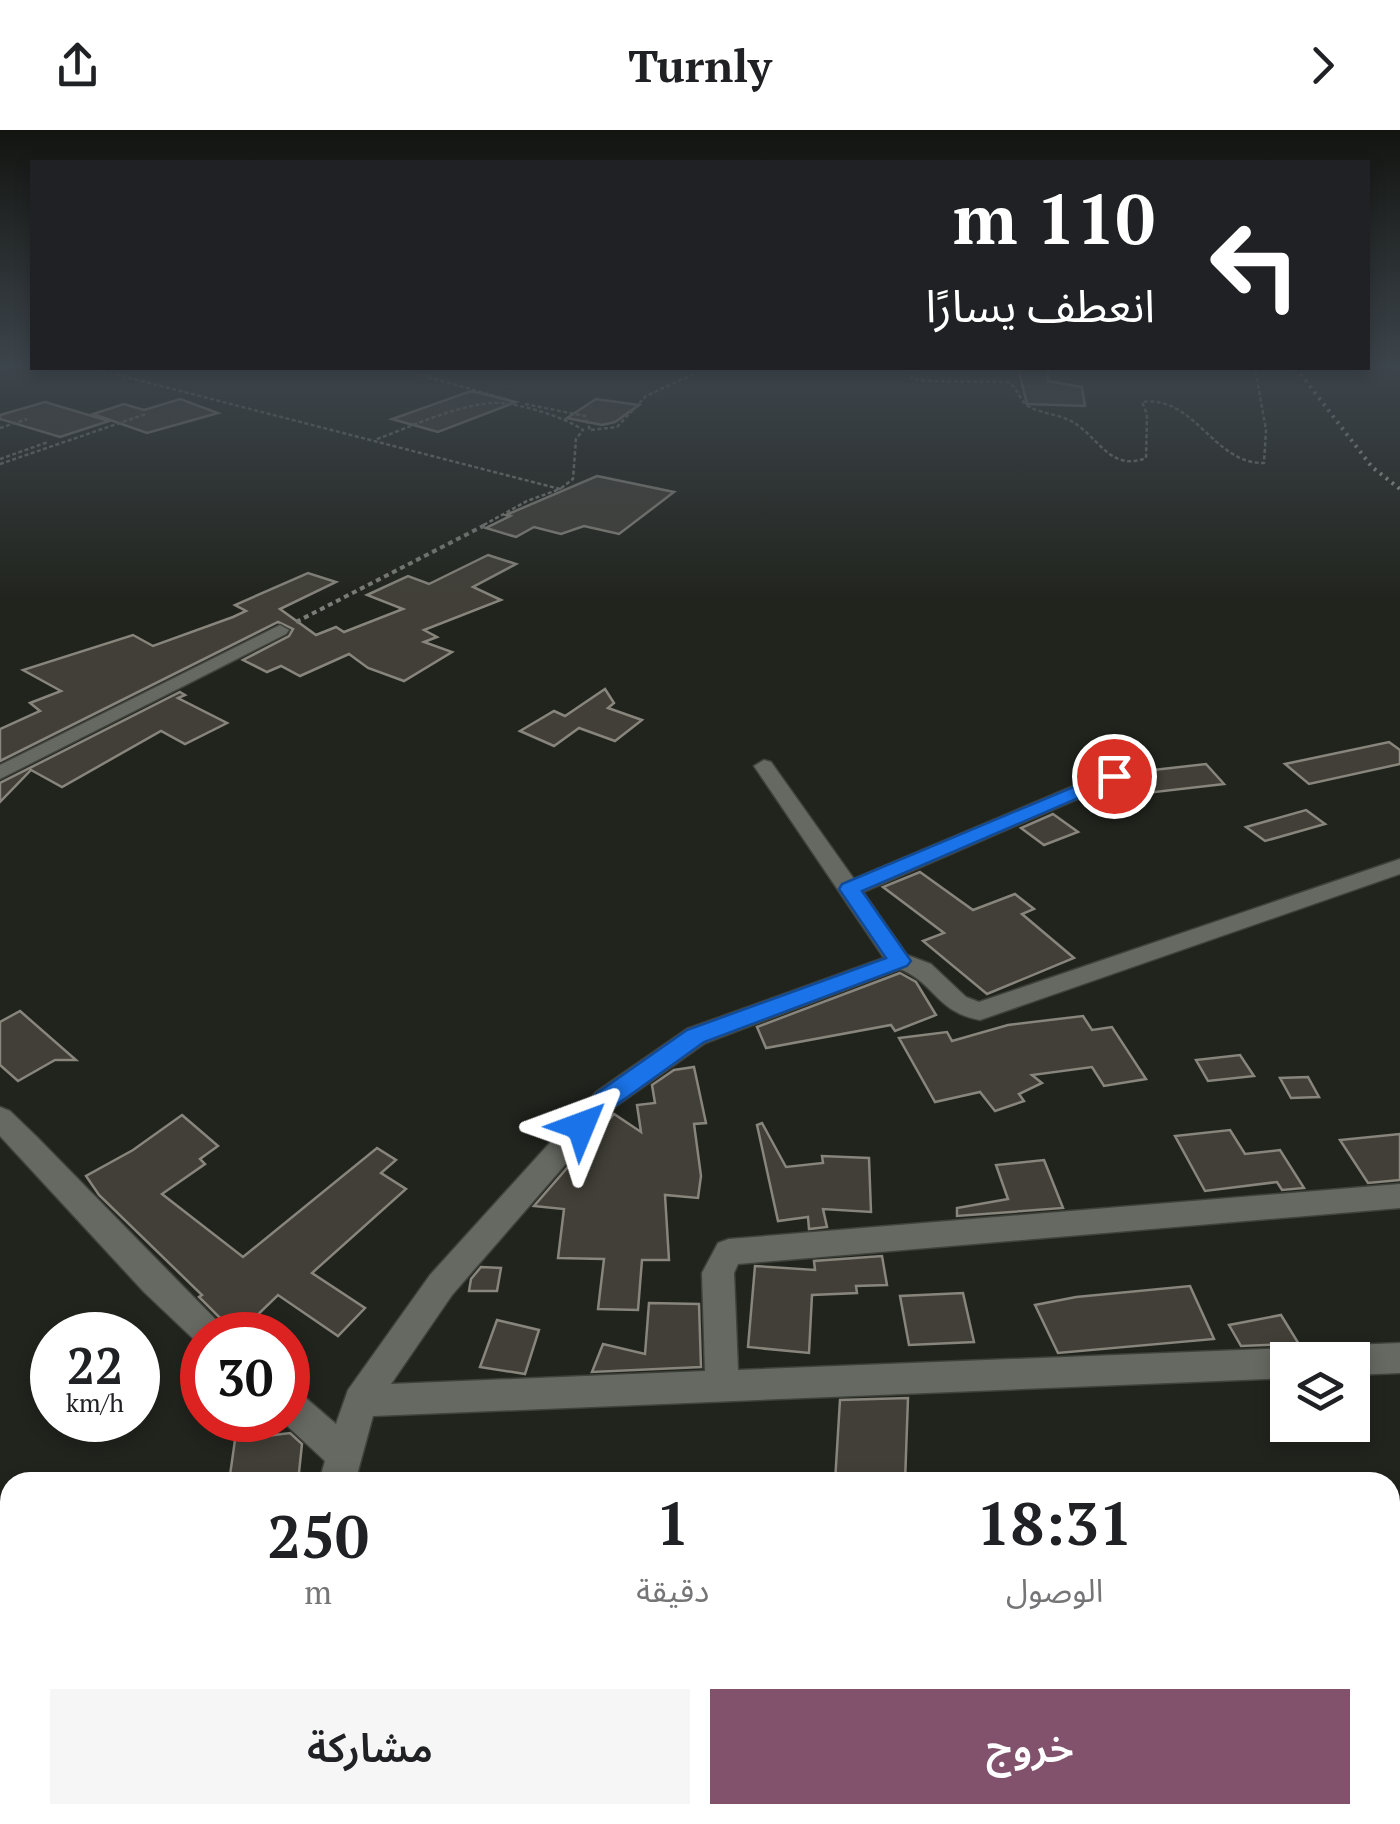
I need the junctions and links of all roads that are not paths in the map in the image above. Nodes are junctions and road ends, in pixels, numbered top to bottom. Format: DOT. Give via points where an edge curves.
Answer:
graph roads {
  1 [pos="280,630"];
  2 [pos="764,766"];
  3 [pos="0,772"];
  4 [pos="1114,776"];
  5 [pos="1400,866"];
  6 [pos="850,889"];
  7 [pos="900,961"];
  8 [pos="0,1118"];
  9 [pos="1400,1196"];
  10 [pos="184,1312"];
  11 [pos="1400,1358"];
  12 [pos="1370,1359"];
  13 [pos="1270,1364"];
  14 [pos="722,1388"];
  15 [pos="360,1400"];
  16 [pos="310,1431"];
  17 [pos="340,1468"];
  1 -- 3 [label="street"];
  2 -- 6 [label="street"];
  4 -- 6 [label="street"];
  5 -- 7 [label="street" via="980,1011 957,1005 924,970"];
  6 -- 7 [label="street"];
  7 -- 15 [label="street" via="696,1036 606,1099 441,1285"];
  8 -- 10 [label="street"];
  9 -- 14 [label="street" via="729,1252 718,1273"];
  11 -- 12 [label="street"];
  13 -- 14 [label="street"];
  14 -- 15 [label="street"];
  15 -- 17 [label="street"];
  16 -- 17 [label="street"];
}
